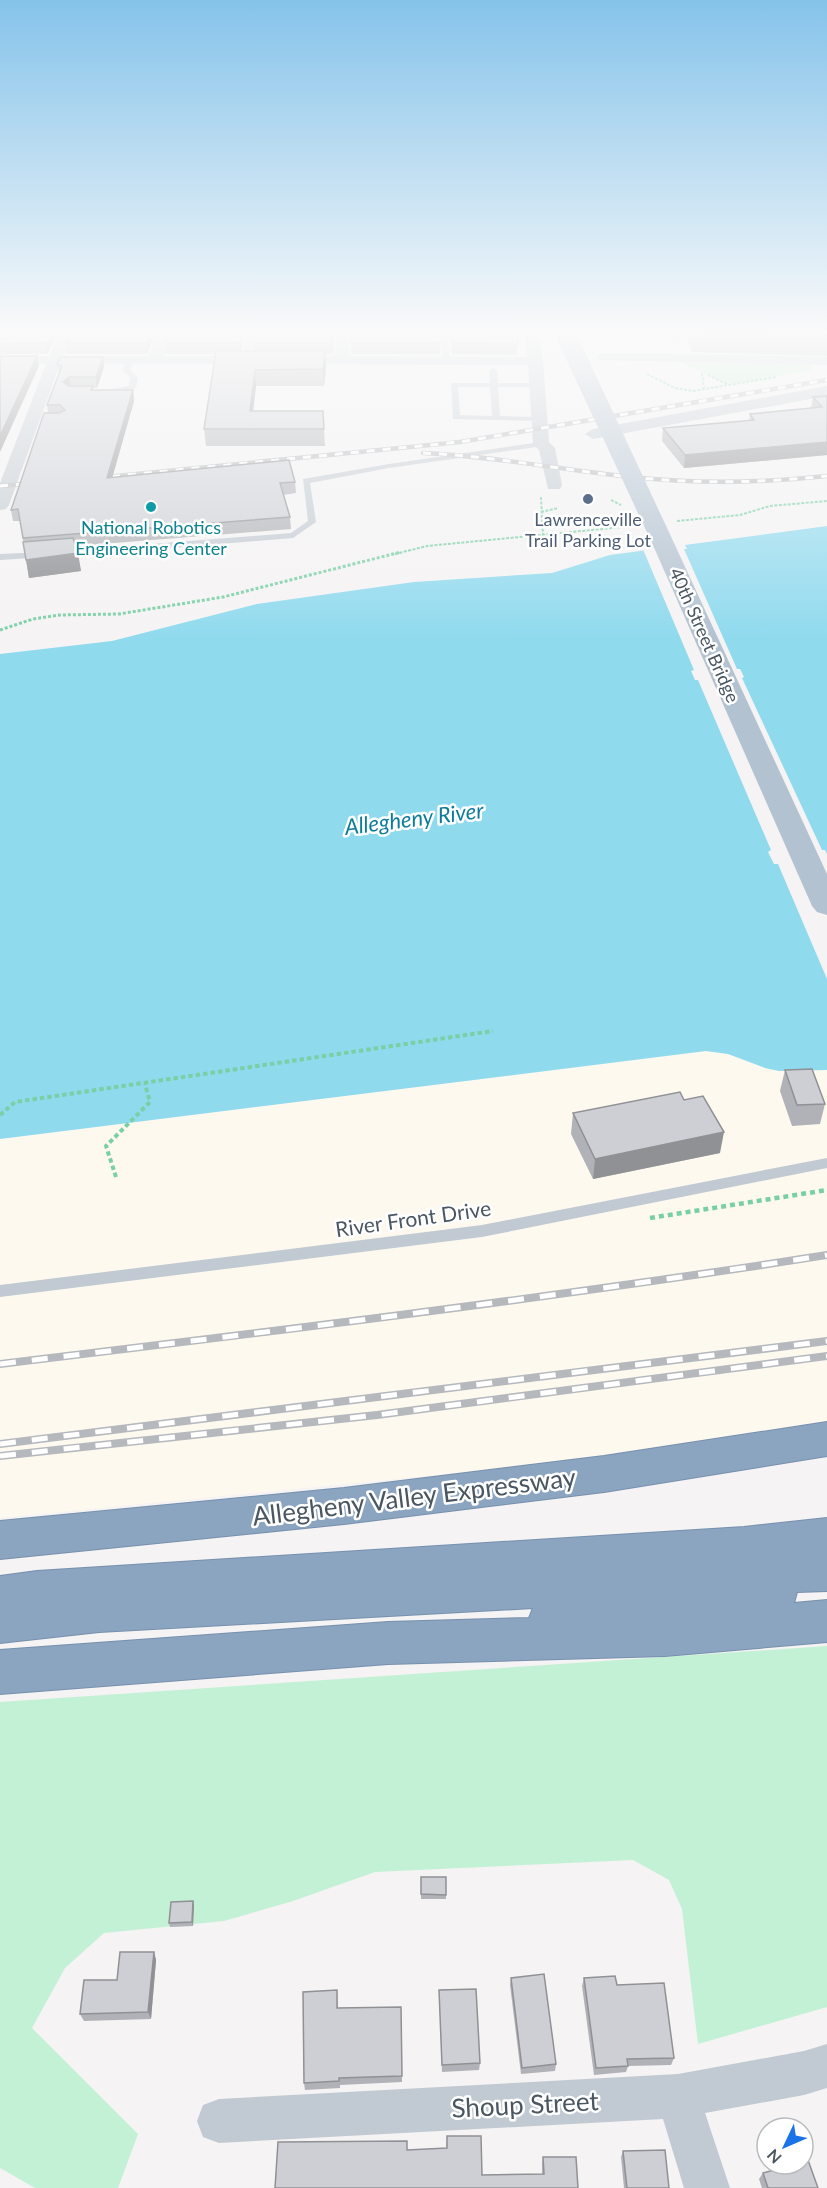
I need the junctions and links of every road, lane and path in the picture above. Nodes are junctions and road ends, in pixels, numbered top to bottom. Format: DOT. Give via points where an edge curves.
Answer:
graph roads {
  1 [pos="28,435"];
  2 [pos="540,435"];
  3 [pos="613,435"];
  4 [pos="541,444"];
  5 [pos="7,475"];
  6 [pos="552,479"];
  7 [pos="827,501"];
  8 [pos="0,505"];
  9 [pos="558,508"];
  10 [pos="541,512"];
  11 [pos="673,522"];
  12 [pos="638,525"];
  13 [pos="543,535"];
  14 [pos="0,557"];
  15 [pos="0,630"];
  16 [pos="827,906"];
  17 [pos="493,1031"];
  18 [pos="145,1084"];
  19 [pos="0,1115"];
  20 [pos="827,1163"];
  21 [pos="116,1177"];
  22 [pos="0,1291"];
  23 [pos="827,1439"];
  24 [pos="827,1537"];
  25 [pos="0,1540"];
  26 [pos="827,1571"];
  27 [pos="827,1584"];
  28 [pos="0,1596"];
  29 [pos="827,1621"];
  30 [pos="0,1622"];
  31 [pos="388,1643"];
  32 [pos="0,1672"];
  33 [pos="827,2066"];
  34 [pos="678,2096"];
  35 [pos="219,2121"];
  36 [pos="707,2188"];
  1 -- 5 [label="street"];
  2 -- 4 [label="street"];
  3 -- 16 [label="main road, 40th Street Bridge, bridge"];
  4 -- 6 [label="street" via="547,448"];
  4 -- 14 [label="lane" via="306,481 312,522 293,535"];
  5 -- 8 [label="street"];
  6 -- 10 [label="path" via="541,481"];
  7 -- 11 [label="path"];
  9 -- 10 [label="path"];
  10 -- 13 [label="path"];
  12 -- 13 [label="path"];
  13 -- 15 [label="path" via="427,546 223,597 119,614 60,615"];
  17 -- 18 [label="path"];
  18 -- 19 [label="path" via="15,1102"];
  18 -- 21 [label="path" via="150,1102 105,1146"];
  20 -- 22 [label="lane, River Front Drive" via="482,1231"];
  23 -- 25 [label="highway, Allegheny Valley Expressway" via="604,1474 344,1506"];
  24 -- 28 [label="highway" via="744,1546"];
  26 -- 30 [label="highway" via="99,1612"];
  27 -- 31 [label="highway" via="778,1594 520,1622"];
  29 -- 31 [label="highway" via="665,1635"];
  31 -- 32 [label="highway"];
  33 -- 34 [label="street, Shoup Street"];
  34 -- 35 [label="street, Shoup Street"];
  34 -- 36 [label="street"];
}
